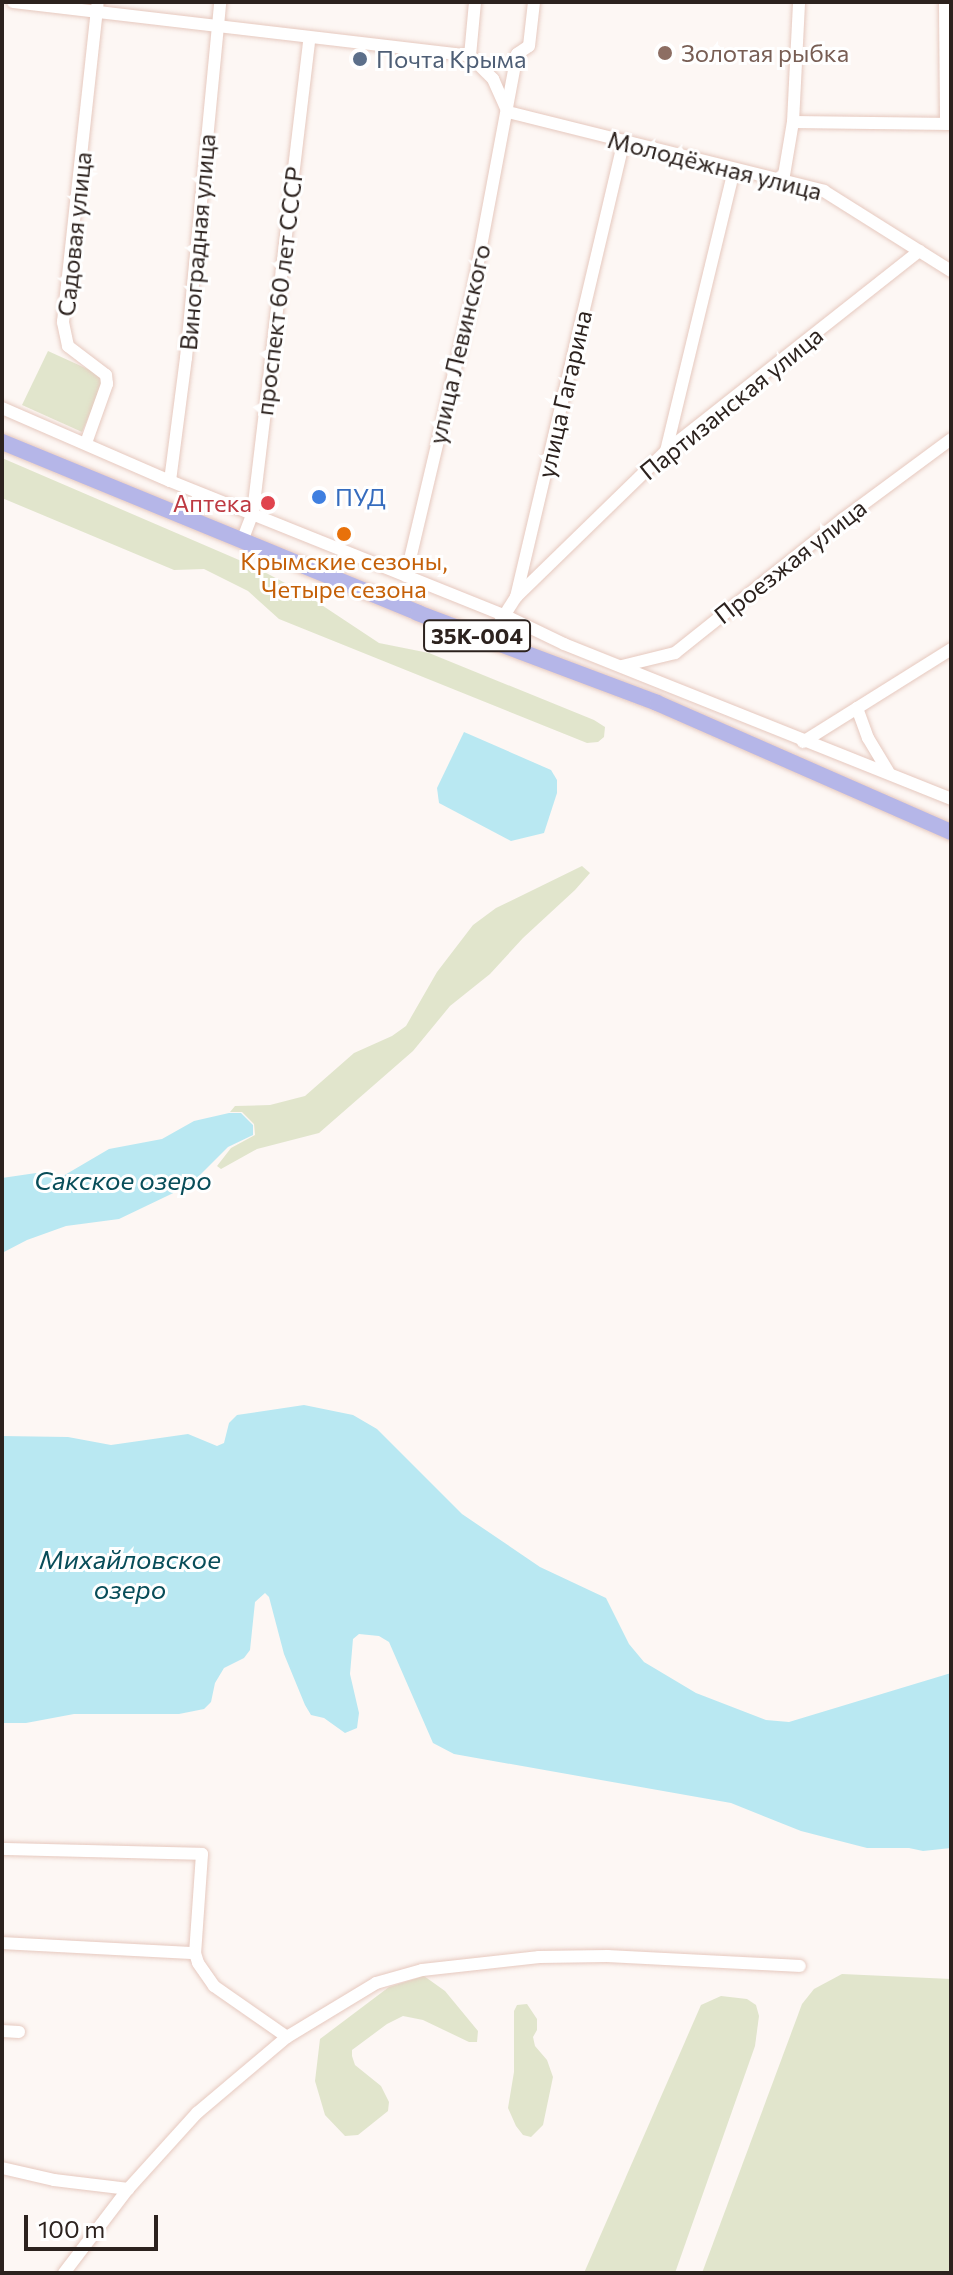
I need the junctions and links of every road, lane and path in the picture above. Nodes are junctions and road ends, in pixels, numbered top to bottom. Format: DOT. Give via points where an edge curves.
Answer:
graph roads {
  1 [pos="13,2"];
  2 [pos="220,2"];
  3 [pos="475,2"];
  4 [pos="534,2"];
  5 [pos="799,2"];
  6 [pos="945,2"];
  7 [pos="98,7"];
  8 [pos="216,29"];
  9 [pos="309,39"];
  10 [pos="470,56"];
  11 [pos="508,112"];
  12 [pos="793,122"];
  13 [pos="948,124"];
  14 [pos="624,141"];
  15 [pos="734,169"];
  16 [pos="783,181"];
  17 [pos="919,251"];
  18 [pos="951,271"];
  19 [pos="2,408"];
  20 [pos="951,439"];
  21 [pos="2,442"];
  22 [pos="86,443"];
  23 [pos="666,451"];
  24 [pos="170,481"];
  25 [pos="253,512"];
  26 [pos="242,541"];
  27 [pos="406,576"];
  28 [pos="516,597"];
  29 [pos="506,616"];
  30 [pos="488,641"];
  31 [pos="951,649"];
  32 [pos="622,666"];
  33 [pos="857,708"];
  34 [pos="803,742"];
  35 [pos="888,771"];
  36 [pos="951,799"];
  37 [pos="951,832"];
  38 [pos="2,1849"];
  39 [pos="2,1943"];
  40 [pos="195,1953"];
  41 [pos="800,1966"];
  42 [pos="2,2031"];
  43 [pos="19,2032"];
  44 [pos="287,2037"];
  45 [pos="2,2168"];
  46 [pos="128,2189"];
  47 [pos="64,2273"];
  1 -- 7 [label="street"];
  2 -- 8 [label="street, Виноградная улица"];
  3 -- 10 [label="street"];
  4 -- 11 [label="street, улица Левинского" via="529,46 517,54"];
  5 -- 12 [label="street"];
  6 -- 13 [label="street"];
  7 -- 8 [label="street"];
  7 -- 22 [label="street, Садовая улица" via="63,322 68,346 106,375"];
  8 -- 9 [label="street"];
  8 -- 24 [label="street, Виноградная улица"];
  9 -- 10 [label="street"];
  9 -- 25 [label="street, проспект 60 лет СССР"];
  10 -- 11 [label="street" via="493,79"];
  11 -- 14 [label="street, Молодёжная улица"];
  11 -- 27 [label="street, улица Левинского" via="471,300"];
  12 -- 13 [label="street"];
  12 -- 16 [label="street"];
  14 -- 15 [label="street, Молодёжная улица"];
  14 -- 28 [label="street, улица Гагарина"];
  15 -- 16 [label="street, Молодёжная улица"];
  15 -- 23 [label="street"];
  16 -- 17 [label="street, Молодёжная улица" via="843,200"];
  17 -- 18 [label="street, Молодёжная улица"];
  17 -- 23 [label="street, Партизанская улица"];
  19 -- 22 [label="street"];
  20 -- 32 [label="street, Проезжая улица" via="675,653"];
  21 -- 26 [label="main road, 35К-004"];
  22 -- 24 [label="street"];
  23 -- 28 [label="street, Партизанская улица"];
  24 -- 25 [label="street"];
  25 -- 26 [label="street, проспект 60 лет СССР"];
  25 -- 27 [label="street"];
  26 -- 30 [label="main road, 35К-004"];
  27 -- 29 [label="street"];
  28 -- 29 [label="street, улица Гагарина"];
  29 -- 30 [label="street, улица Гагарина"];
  29 -- 32 [label="street"];
  30 -- 37 [label="main road, 35К-004" via="657,703"];
  31 -- 33 [label="street"];
  32 -- 34 [label="street"];
  33 -- 34 [label="street"];
  33 -- 35 [label="street"];
  34 -- 35 [label="street"];
  35 -- 36 [label="street"];
  38 -- 40 [label="street" via="202,1854"];
  39 -- 40 [label="street"];
  40 -- 44 [label="street" via="214,1986"];
  41 -- 44 [label="street" via="608,1956 539,1957 422,1970 376,1983"];
  42 -- 43 [label="street"];
  44 -- 46 [label="street" via="197,2113"];
  45 -- 46 [label="street"];
  46 -- 47 [label="street"];
}
